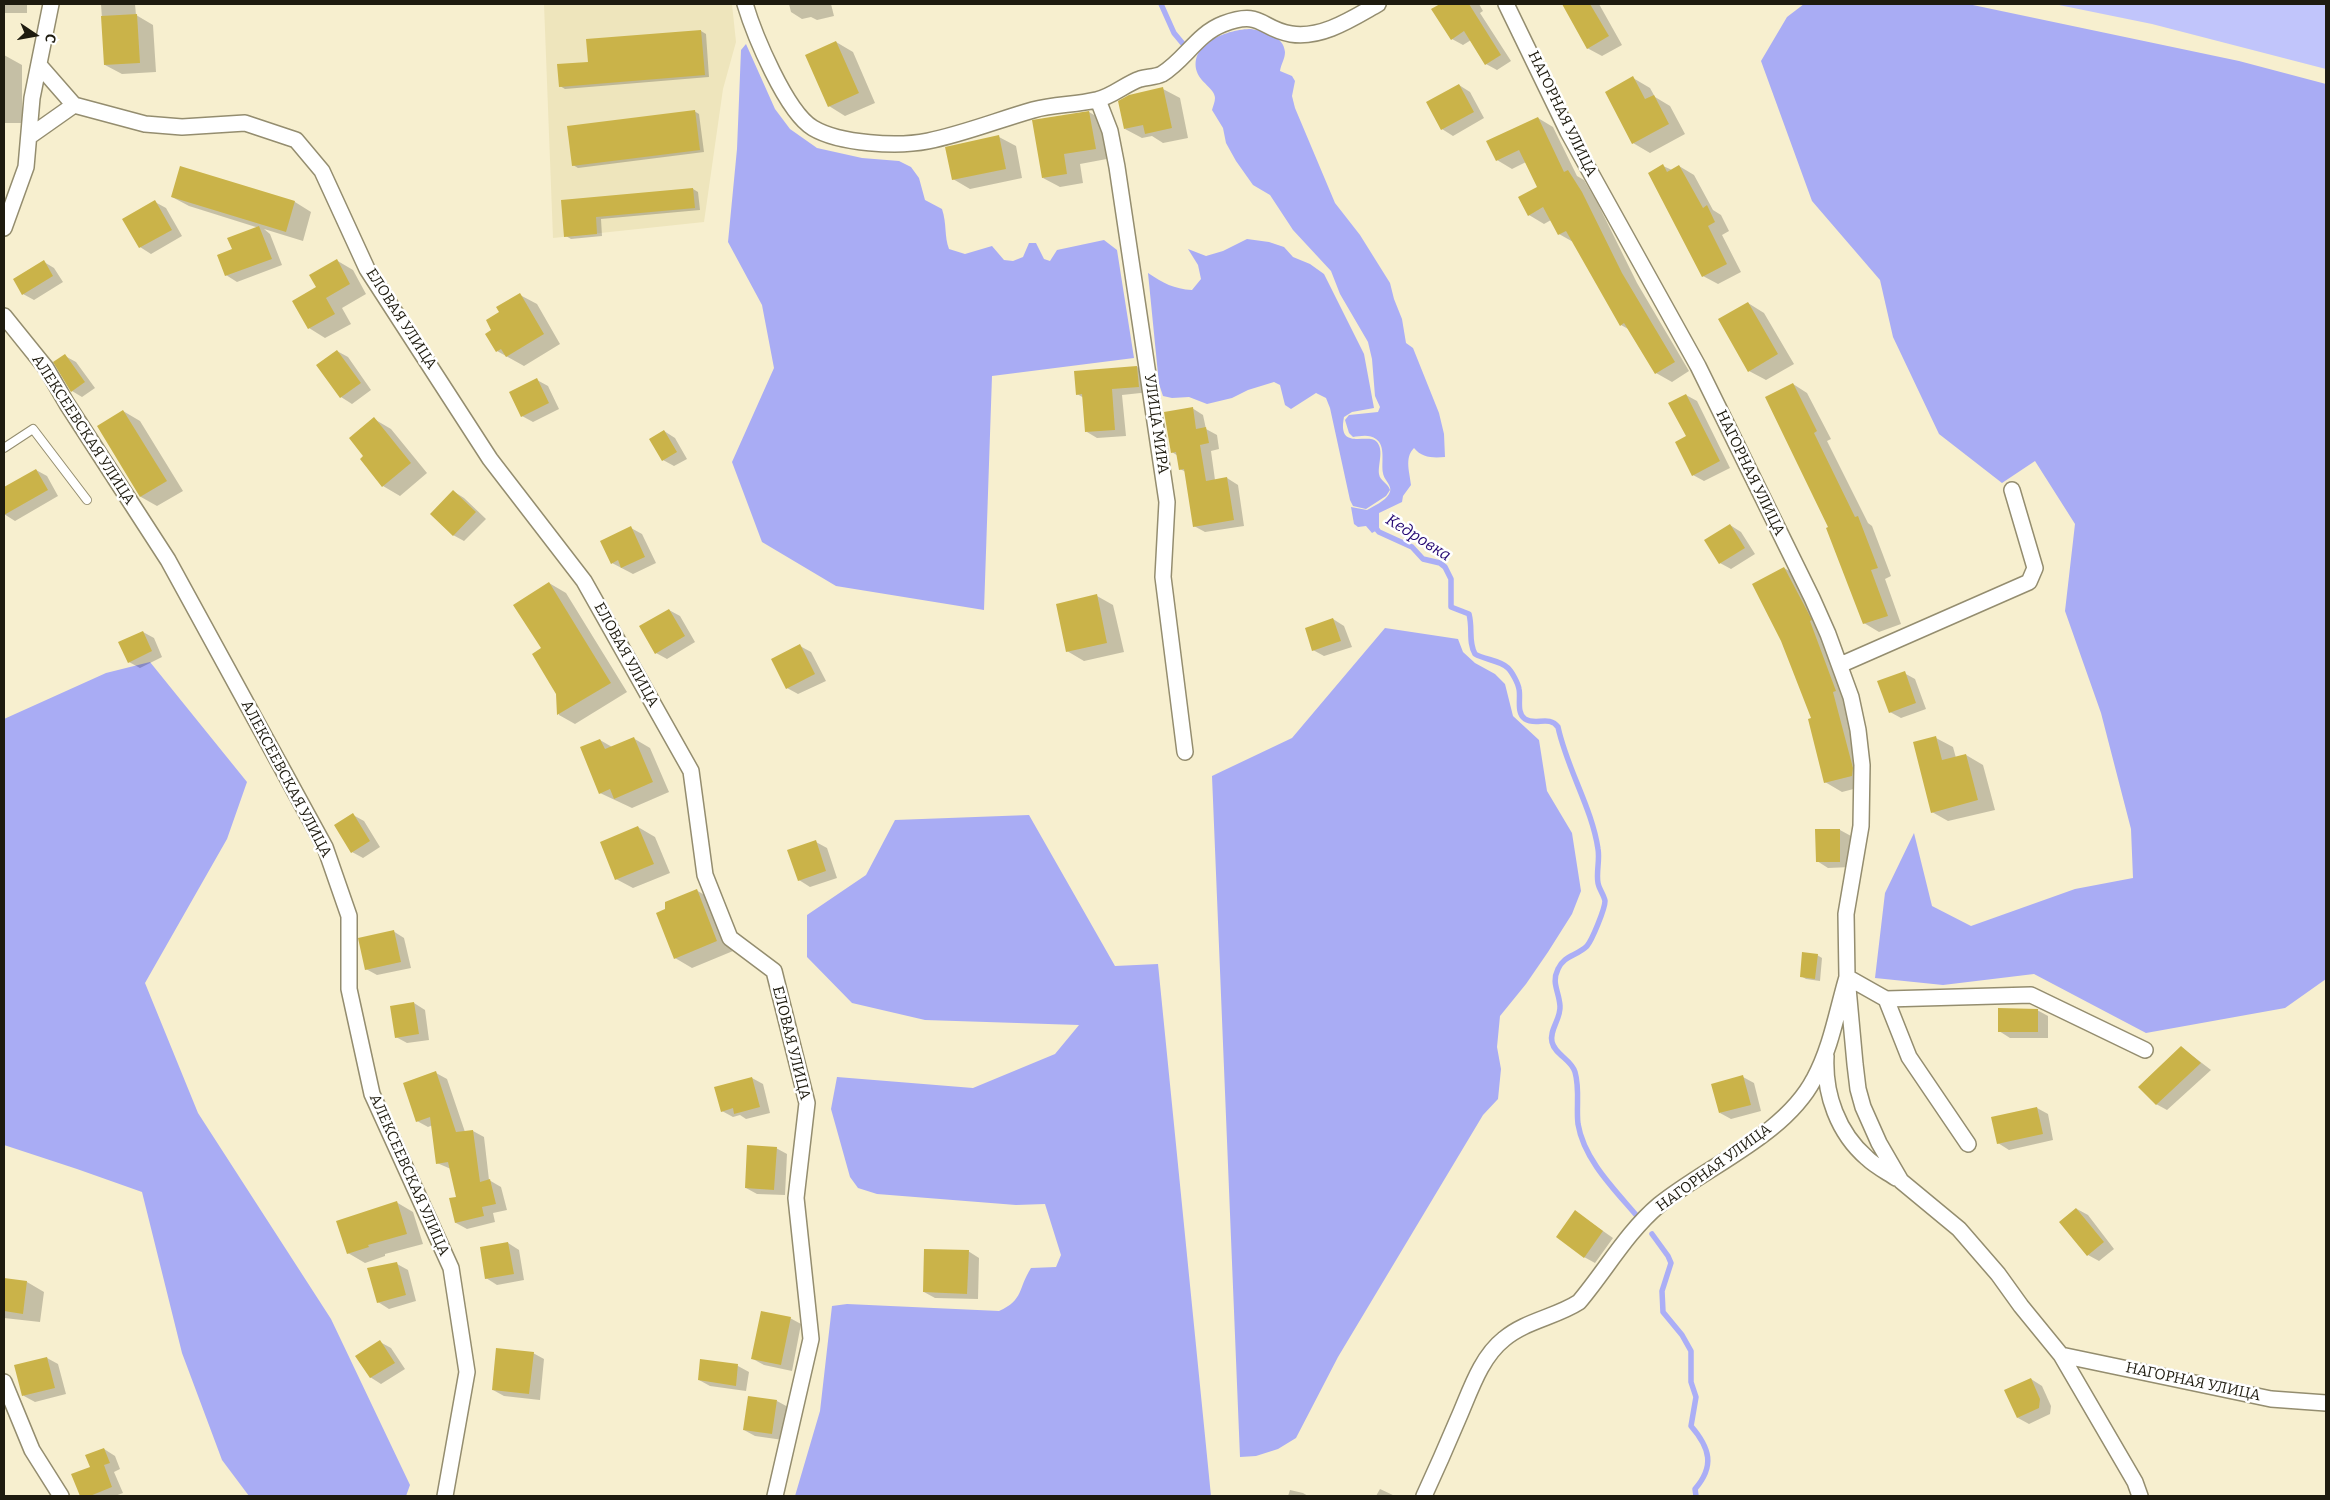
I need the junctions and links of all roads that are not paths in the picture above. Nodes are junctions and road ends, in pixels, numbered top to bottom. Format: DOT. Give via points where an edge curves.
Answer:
graph roads {
  1 [pos="52,4"];
  2 [pos="745,4"];
  3 [pos="1378,4"];
  4 [pos="1506,4"];
  5 [pos="39,66"];
  6 [pos="1098,100"];
  7 [pos="74,105"];
  8 [pos="30,136"];
  9 [pos="4,228"];
  10 [pos="4,316"];
  11 [pos="4,448"];
  12 [pos="2012,490"];
  13 [pos="87,500"];
  14 [pos="1840,665"];
  15 [pos="1185,752"];
  16 [pos="1847,977"];
  17 [pos="1886,999"];
  18 [pos="1827,1049"];
  19 [pos="2145,1050"];
  20 [pos="1968,1144"];
  21 [pos="1901,1181"];
  22 [pos="2061,1354"];
  23 [pos="4,1382"];
  24 [pos="2326,1403"];
  25 [pos="61,1496"];
  26 [pos="445,1496"];
  27 [pos="775,1496"];
  28 [pos="1424,1496"];
  29 [pos="2140,1496"];
  1 -- 5 [label="street"];
  2 -- 6 [label="street" via="788,99 801,118 827,135 902,144 927,141 1046,106"];
  3 -- 6 [label="street" via="1317,33 1290,34 1254,19 1242,18 1203,37 1161,75 1140,79"];
  4 -- 14 [label="street, НАГОРНАЯ УЛИЦА" via="1584,162 1698,366 1812,598"];
  5 -- 7 [label="street"];
  5 -- 8 [label="street" via="32,98"];
  6 -- 15 [label="street, УЛИЦА МИРА" via="1110,131 1117,167 1167,502 1163,577"];
  7 -- 8 [label="street"];
  7 -- 27 [label="street, ЕЛОВАЯ УЛИЦА" via="146,124 182,127 245,123 296,140 322,171 367,269 490,459 584,581 691,771 705,875 730,938 774,971 807,1103 796,1198 811,1339"];
  8 -- 9 [label="street" via="26,167"];
  10 -- 26 [label="street, АЛЕКСЕЕВСКАЯ УЛИЦА" via="46,368 168,560 325,846 349,916 349,989 372,1094 451,1268 467,1372"];
  11 -- 13 [label="lane" via="34,429"];
  12 -- 14 [label="street" via="2035,568 2029,582"];
  14 -- 16 [label="street, НАГОРНАЯ УЛИЦА" via="1858,730 1862,774 1861,826 1846,914"];
  16 -- 17 [label="street"];
  16 -- 18 [label="street, НАГОРНАЯ УЛИЦА"];
  16 -- 21 [label="street, НАГОРНАЯ УЛИЦА" via="1858,1089 1879,1143"];
  17 -- 19 [label="street" via="2031,995"];
  17 -- 20 [label="street" via="1909,1057"];
  18 -- 21 [label="street" via="1830,1096 1844,1132 1868,1160"];
  18 -- 28 [label="street, НАГОРНАЯ УЛИЦА" via="1814,1080 1796,1104 1776,1124 1658,1206 1630,1236 1579,1302 1503,1339 1476,1378"];
  21 -- 22 [label="street, НАГОРНАЯ УЛИЦА" via="1959,1229"];
  22 -- 24 [label="street, НАГОРНАЯ УЛИЦА" via="2271,1399"];
  22 -- 29 [label="street, НАГОРНАЯ УЛИЦА"];
  23 -- 25 [label="street" via="32,1450"];
}
